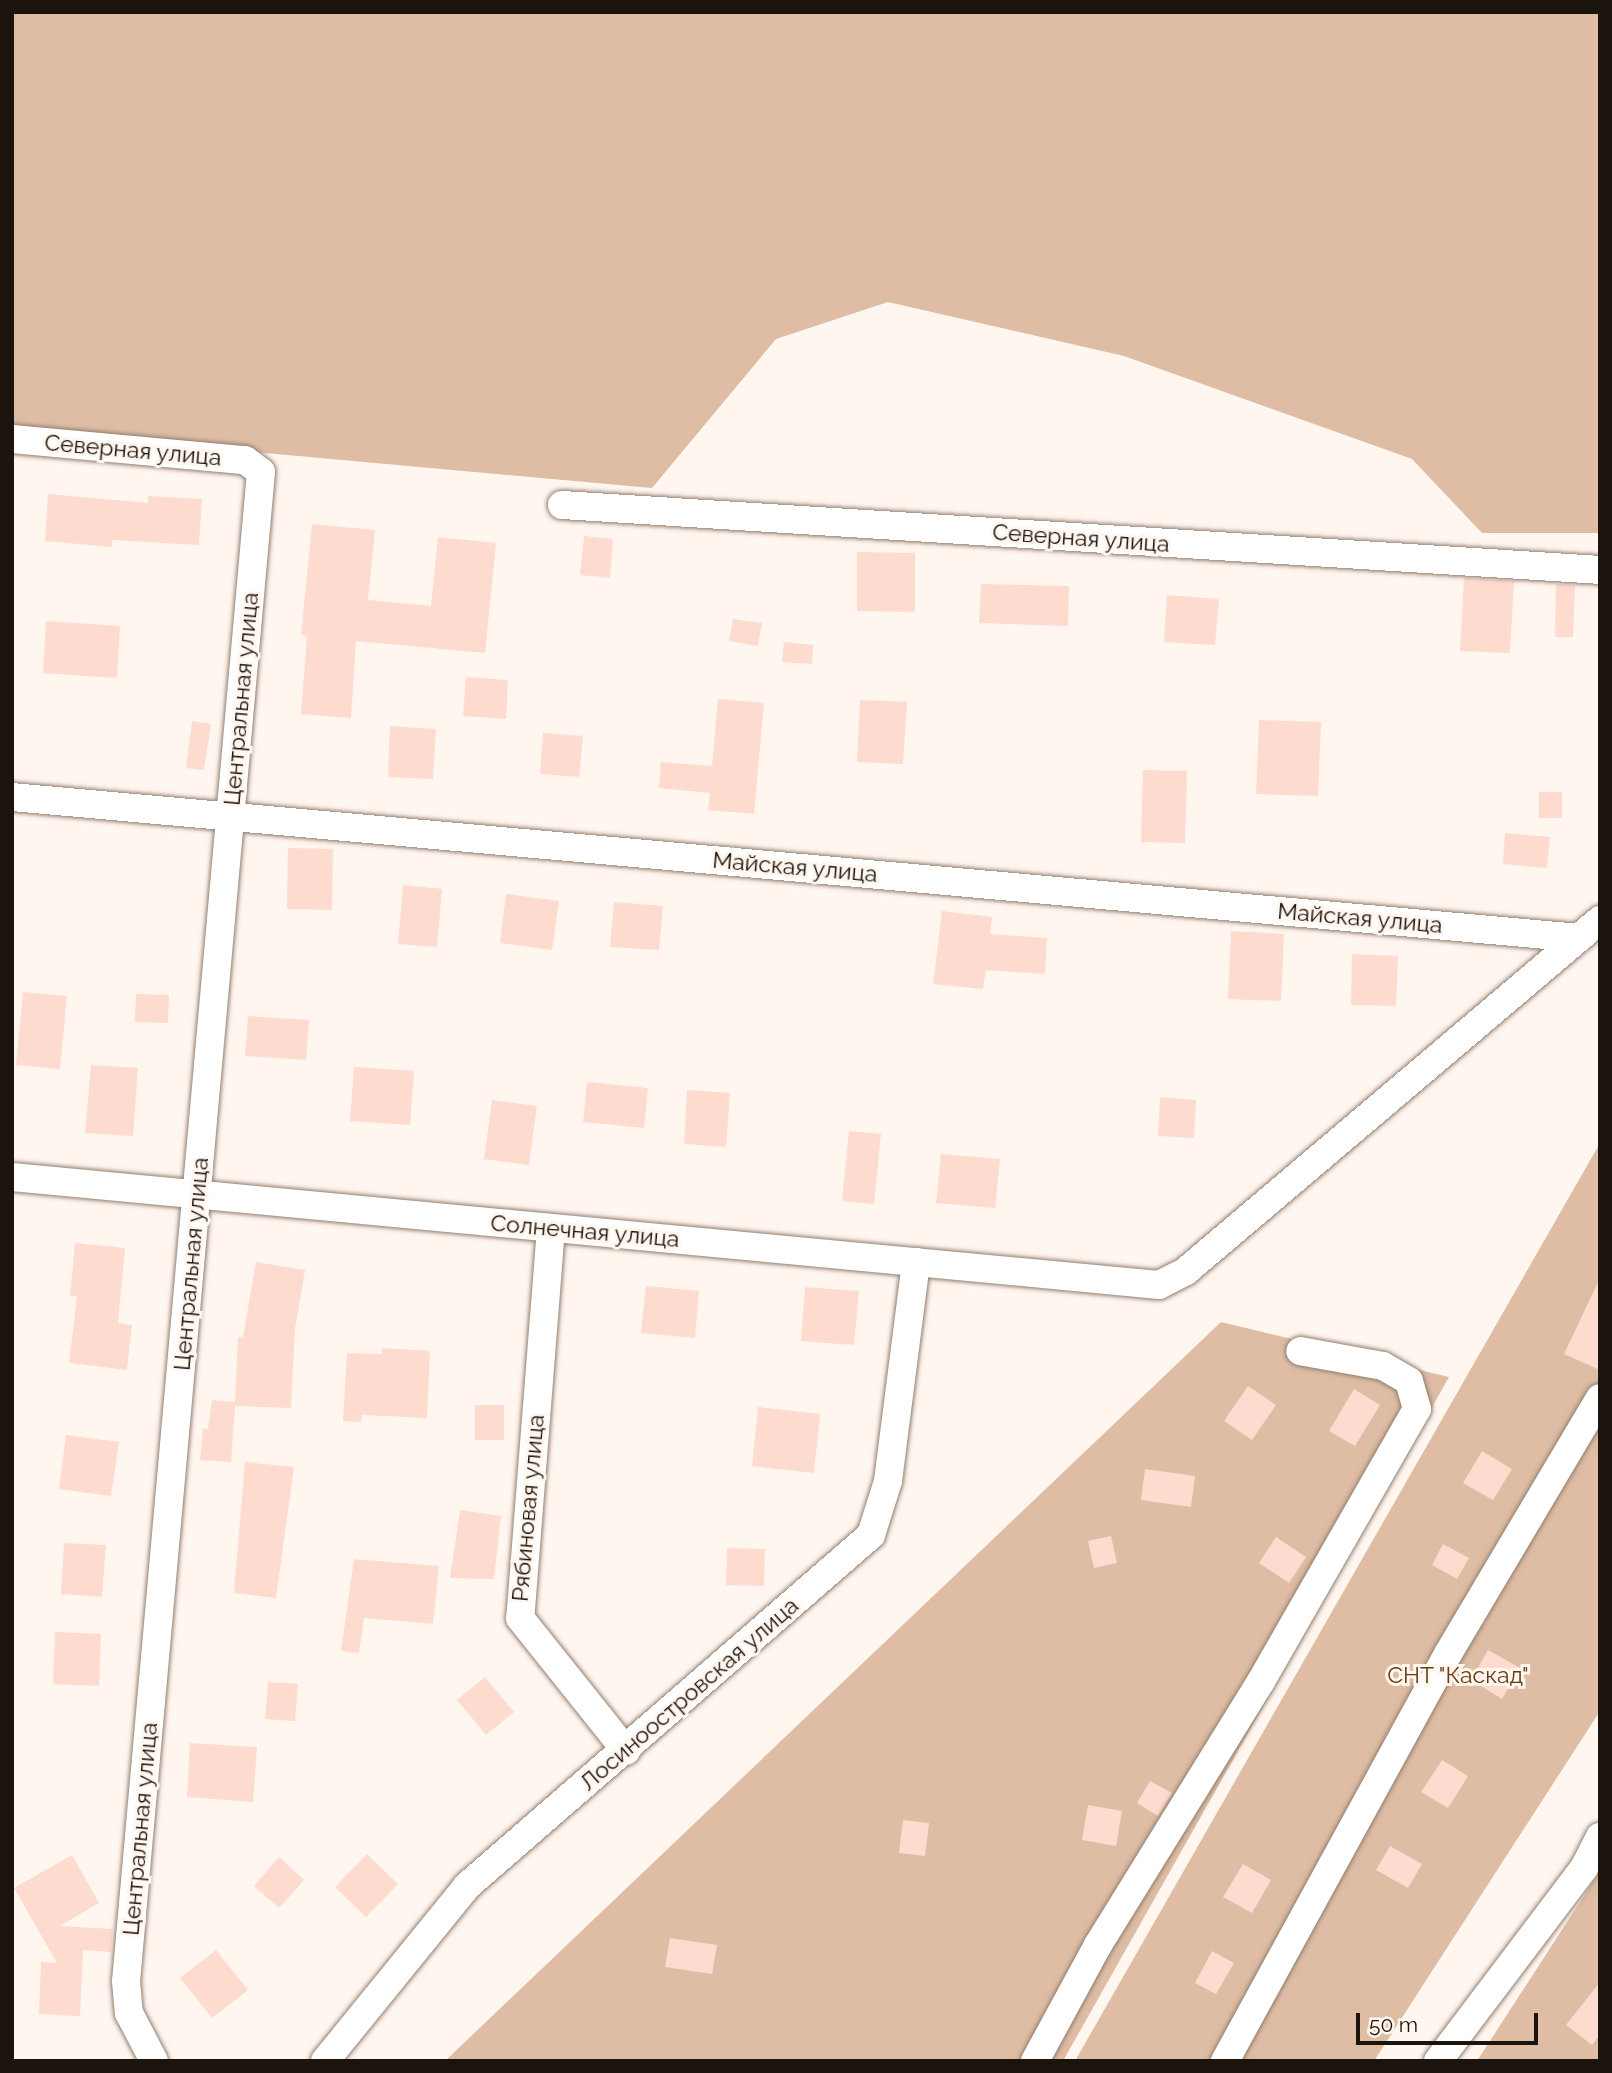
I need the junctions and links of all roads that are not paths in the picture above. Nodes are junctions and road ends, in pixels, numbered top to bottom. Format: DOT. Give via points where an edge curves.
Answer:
graph roads {
  1 [pos="12,439"];
  2 [pos="254,463"];
  3 [pos="562,505"];
  4 [pos="1600,570"];
  5 [pos="12,797"];
  6 [pos="231,816"];
  7 [pos="1589,929"];
  8 [pos="12,1177"];
  9 [pos="197,1195"];
  10 [pos="551,1228"];
  11 [pos="916,1262"];
  12 [pos="1300,1351"];
  13 [pos="1600,1398"];
  14 [pos="626,1751"];
  15 [pos="1600,1837"];
  16 [pos="1592,1876"];
  17 [pos="154,2061"];
  18 [pos="325,2061"];
  19 [pos="1034,2061"];
  20 [pos="1225,2061"];
  21 [pos="1438,2061"];
  1 -- 2 [label="street, Северная улица"];
  2 -- 6 [label="street, Центральная улица" via="261,481"];
  3 -- 4 [label="street, Северная улица"];
  5 -- 6 [label="street, Майская улица"];
  6 -- 7 [label="street, Майская улица"];
  6 -- 9 [label="street, Центральная улица"];
  7 -- 11 [label="street, Солнечная улица" via="1186,1271 1159,1285"];
  8 -- 9 [label="street, Солнечная улица"];
  9 -- 10 [label="street, Солнечная улица"];
  9 -- 17 [label="street, Центральная улица" via="126,1981 129,2013"];
  10 -- 11 [label="street, Солнечная улица"];
  10 -- 14 [label="street, Рябиновая улица" via="520,1618"];
  11 -- 14 [label="street, Лосиноостровская улица" via="888,1481 871,1535"];
  12 -- 19 [label="street" via="1383,1366 1409,1381 1417,1409 1260,1683 1098,1945"];
  13 -- 20 [label="street" via="1449,1652"];
  14 -- 18 [label="street, Лосиноостровская улица" via="467,1886"];
  15 -- 16 [label="street"];
  16 -- 21 [label="street"];
}
